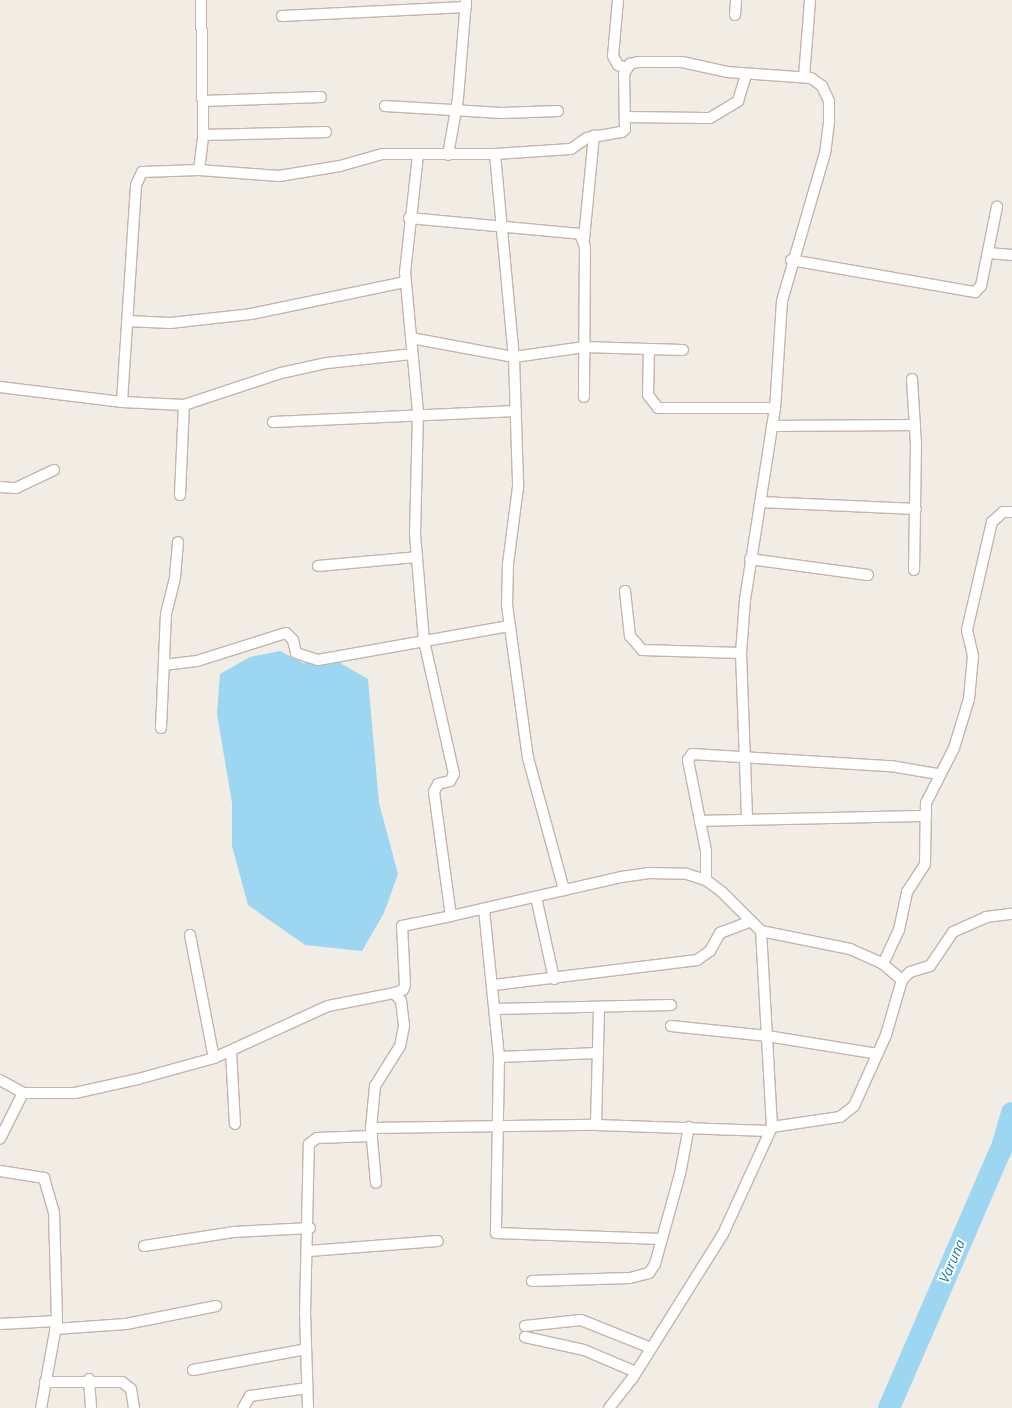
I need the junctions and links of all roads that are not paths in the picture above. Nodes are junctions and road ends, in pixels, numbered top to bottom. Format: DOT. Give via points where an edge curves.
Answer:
graph roads {
  1 [pos="201,0"];
  2 [pos="618,0"];
  3 [pos="736,0"];
  4 [pos="810,0"];
  5 [pos="466,3"];
  6 [pos="735,15"];
  7 [pos="282,16"];
  8 [pos="626,68"];
  9 [pos="746,74"];
  10 [pos="804,77"];
  11 [pos="321,97"];
  12 [pos="203,101"];
  13 [pos="385,106"];
  14 [pos="456,108"];
  15 [pos="558,111"];
  16 [pos="626,117"];
  17 [pos="326,132"];
  18 [pos="203,135"];
  19 [pos="594,135"];
  20 [pos="448,154"];
  21 [pos="495,154"];
  22 [pos="418,155"];
  23 [pos="199,170"];
  24 [pos="997,207"];
  25 [pos="409,218"];
  26 [pos="502,226"];
  27 [pos="584,239"];
  28 [pos="988,253"];
  29 [pos="1012,255"];
  30 [pos="791,260"];
  31 [pos="406,282"];
  32 [pos="127,321"];
  33 [pos="411,338"];
  34 [pos="584,347"];
  35 [pos="649,349"];
  36 [pos="683,350"];
  37 [pos="412,354"];
  38 [pos="514,357"];
  39 [pos="912,378"];
  40 [pos="0,386"];
  41 [pos="584,397"];
  42 [pos="122,402"];
  43 [pos="184,406"];
  44 [pos="775,408"];
  45 [pos="516,411"];
  46 [pos="418,413"];
  47 [pos="273,422"];
  48 [pos="915,425"];
  49 [pos="772,426"];
  50 [pos="54,470"];
  51 [pos="0,487"];
  52 [pos="180,495"];
  53 [pos="760,502"];
  54 [pos="916,508"];
  55 [pos="1012,512"];
  56 [pos="178,542"];
  57 [pos="416,557"];
  58 [pos="750,559"];
  59 [pos="318,566"];
  60 [pos="914,570"];
  61 [pos="868,575"];
  62 [pos="625,591"];
  63 [pos="509,626"];
  64 [pos="424,641"];
  65 [pos="741,653"];
  66 [pos="164,665"];
  67 [pos="161,728"];
  68 [pos="745,756"];
  69 [pos="938,774"];
  70 [pos="926,816"];
  71 [pos="747,819"];
  72 [pos="700,821"];
  73 [pos="706,880"];
  74 [pos="564,890"];
  75 [pos="536,897"];
  76 [pos="484,909"];
  77 [pos="1012,914"];
  78 [pos="451,916"];
  79 [pos="748,922"];
  80 [pos="762,931"];
  81 [pos="190,936"];
  82 [pos="883,964"];
  83 [pos="554,979"];
  84 [pos="902,980"];
  85 [pos="494,985"];
  86 [pos="394,993"];
  87 [pos="670,1005"];
  88 [pos="599,1007"];
  89 [pos="495,1009"];
  90 [pos="671,1026"];
  91 [pos="767,1036"];
  92 [pos="231,1051"];
  93 [pos="598,1053"];
  94 [pos="878,1054"];
  95 [pos="499,1057"];
  96 [pos="214,1058"];
  97 [pos="0,1080"];
  98 [pos="23,1093"];
  99 [pos="235,1124"];
  100 [pos="596,1126"];
  101 [pos="689,1127"];
  102 [pos="500,1128"];
  103 [pos="770,1129"];
  104 [pos="372,1132"];
  105 [pos="0,1139"];
  106 [pos="0,1171"];
  107 [pos="376,1183"];
  108 [pos="310,1228"];
  109 [pos="662,1240"];
  110 [pos="438,1241"];
  111 [pos="144,1246"];
  112 [pos="309,1251"];
  113 [pos="532,1281"];
  114 [pos="216,1306"];
  115 [pos="0,1324"];
  116 [pos="56,1325"];
  117 [pos="525,1326"];
  118 [pos="525,1337"];
  119 [pos="651,1348"];
  120 [pos="306,1349"];
  121 [pos="192,1370"];
  122 [pos="636,1372"];
  123 [pos="89,1379"];
  124 [pos="45,1382"];
  125 [pos="307,1388"];
  126 [pos="40,1408"];
  127 [pos="90,1408"];
  128 [pos="134,1408"];
  129 [pos="243,1408"];
  130 [pos="308,1408"];
  131 [pos="609,1408"];
  1 -- 12 [label="street"];
  2 -- 8 [label="street" via="613,56 618,65"];
  3 -- 6 [label="street"];
  4 -- 10 [label="street"];
  5 -- 7 [label="street"];
  5 -- 14 [label="street"];
  8 -- 9 [label="street" via="638,62 682,62"];
  8 -- 16 [label="street"];
  9 -- 10 [label="street"];
  9 -- 16 [label="street" via="738,102 710,118"];
  10 -- 30 [label="street" via="822,86 829,101 829,122 818,179"];
  11 -- 12 [label="street"];
  12 -- 18 [label="street"];
  13 -- 14 [label="street"];
  14 -- 15 [label="street" via="502,113"];
  14 -- 20 [label="street"];
  16 -- 19 [label="street" via="622,132"];
  17 -- 18 [label="street"];
  18 -- 23 [label="street"];
  19 -- 21 [label="street" via="571,149"];
  19 -- 27 [label="street"];
  20 -- 21 [label="street"];
  20 -- 22 [label="street"];
  21 -- 26 [label="street"];
  22 -- 23 [label="street" via="382,154 340,166 279,176"];
  22 -- 25 [label="street"];
  23 -- 32 [label="street" via="151,169 138,177"];
  24 -- 28 [label="street"];
  25 -- 26 [label="street"];
  25 -- 31 [label="street"];
  26 -- 27 [label="street" via="573,231"];
  26 -- 38 [label="street"];
  27 -- 34 [label="street"];
  28 -- 29 [label="street"];
  28 -- 30 [label="street" via="981,286 970,293"];
  30 -- 44 [label="street" via="777,340"];
  31 -- 32 [label="street" via="251,314 170,323"];
  31 -- 33 [label="street"];
  32 -- 42 [label="street"];
  33 -- 37 [label="street"];
  33 -- 38 [label="street"];
  34 -- 35 [label="street"];
  34 -- 38 [label="street"];
  34 -- 41 [label="street"];
  35 -- 36 [label="street"];
  35 -- 44 [label="street" via="648,395 658,408"];
  37 -- 43 [label="street" via="327,363 281,374"];
  37 -- 46 [label="street"];
  38 -- 45 [label="street"];
  39 -- 48 [label="street"];
  40 -- 42 [label="street"];
  42 -- 43 [label="street"];
  43 -- 52 [label="street"];
  44 -- 49 [label="street"];
  45 -- 46 [label="street"];
  45 -- 63 [label="street" via="518,487 508,564"];
  46 -- 47 [label="street"];
  46 -- 57 [label="street"];
  48 -- 49 [label="street"];
  48 -- 54 [label="street"];
  49 -- 53 [label="street"];
  50 -- 51 [label="street" via="16,488"];
  53 -- 54 [label="street"];
  53 -- 58 [label="street"];
  54 -- 60 [label="street"];
  55 -- 69 [label="street" via="996,515 992,522 967,630 973,656 969,699 954,748"];
  56 -- 66 [label="street" via="175,577 166,614"];
  57 -- 59 [label="street"];
  57 -- 64 [label="street"];
  58 -- 61 [label="street"];
  58 -- 65 [label="street"];
  62 -- 65 [label="street" via="630,636 642,650"];
  63 -- 64 [label="street"];
  63 -- 74 [label="street" via="528,758"];
  64 -- 66 [label="street" via="318,660 296,653 293,640 286,633 197,661"];
  64 -- 78 [label="street" via="454,774 450,780 438,784 434,792"];
  65 -- 68 [label="street"];
  66 -- 67 [label="street"];
  68 -- 69 [label="street" via="891,766"];
  68 -- 71 [label="street"];
  68 -- 72 [label="street" via="699,753 689,756"];
  69 -- 70 [label="street" via="926,803"];
  70 -- 71 [label="street"];
  70 -- 82 [label="street" via="925,864 907,892 899,930"];
  71 -- 72 [label="street"];
  72 -- 73 [label="street" via="706,851"];
  73 -- 74 [label="street" via="687,874 648,873"];
  73 -- 79 [label="street"];
  74 -- 75 [label="street"];
  75 -- 76 [label="street"];
  75 -- 83 [label="street"];
  76 -- 78 [label="street"];
  76 -- 85 [label="street"];
  77 -- 84 [label="street" via="986,918 952,932 930,966 910,972"];
  78 -- 86 [label="street" via="402,926 405,985 403,990"];
  79 -- 80 [label="street"];
  79 -- 83 [label="street" via="720,933 710,951 697,960"];
  80 -- 82 [label="street" via="850,949"];
  80 -- 91 [label="street"];
  81 -- 96 [label="street"];
  82 -- 84 [label="street"];
  83 -- 85 [label="street"];
  84 -- 94 [label="street"];
  85 -- 89 [label="street"];
  86 -- 92 [label="street" via="328,1006"];
  86 -- 104 [label="street" via="401,1001 403,1036 375,1086"];
  87 -- 88 [label="street"];
  88 -- 89 [label="street"];
  88 -- 93 [label="street"];
  89 -- 95 [label="street"];
  90 -- 91 [label="street"];
  91 -- 94 [label="street"];
  91 -- 103 [label="street"];
  92 -- 96 [label="street"];
  92 -- 99 [label="street"];
  93 -- 95 [label="street"];
  93 -- 100 [label="street"];
  94 -- 103 [label="street" via="854,1106 840,1117 790,1122"];
  95 -- 102 [label="street"];
  96 -- 98 [label="street" via="75,1093"];
  97 -- 98 [label="street"];
  98 -- 105 [label="street"];
  100 -- 101 [label="street"];
  100 -- 102 [label="street"];
  101 -- 103 [label="street"];
  101 -- 109 [label="street" via="686,1151"];
  102 -- 104 [label="street"];
  102 -- 109 [label="street" via="496,1233"];
  103 -- 119 [label="street" via="723,1234"];
  104 -- 107 [label="street"];
  104 -- 108 [label="street" via="312,1139"];
  106 -- 116 [label="street" via="34,1174 44,1178 48,1186 57,1260"];
  108 -- 111 [label="street" via="233,1232"];
  108 -- 112 [label="street"];
  109 -- 113 [label="street" via="654,1264 639,1277"];
  110 -- 112 [label="street"];
  112 -- 120 [label="street"];
  114 -- 116 [label="street" via="126,1324"];
  115 -- 116 [label="street"];
  116 -- 124 [label="street"];
  117 -- 119 [label="street" via="581,1320"];
  118 -- 122 [label="street" via="584,1350"];
  119 -- 122 [label="street"];
  120 -- 121 [label="street"];
  120 -- 125 [label="street"];
  122 -- 131 [label="street"];
  123 -- 124 [label="street"];
  123 -- 127 [label="street"];
  123 -- 128 [label="street" via="122,1382 131,1389"];
  124 -- 126 [label="street"];
  125 -- 129 [label="street" via="250,1396"];
  125 -- 130 [label="street"];
}
